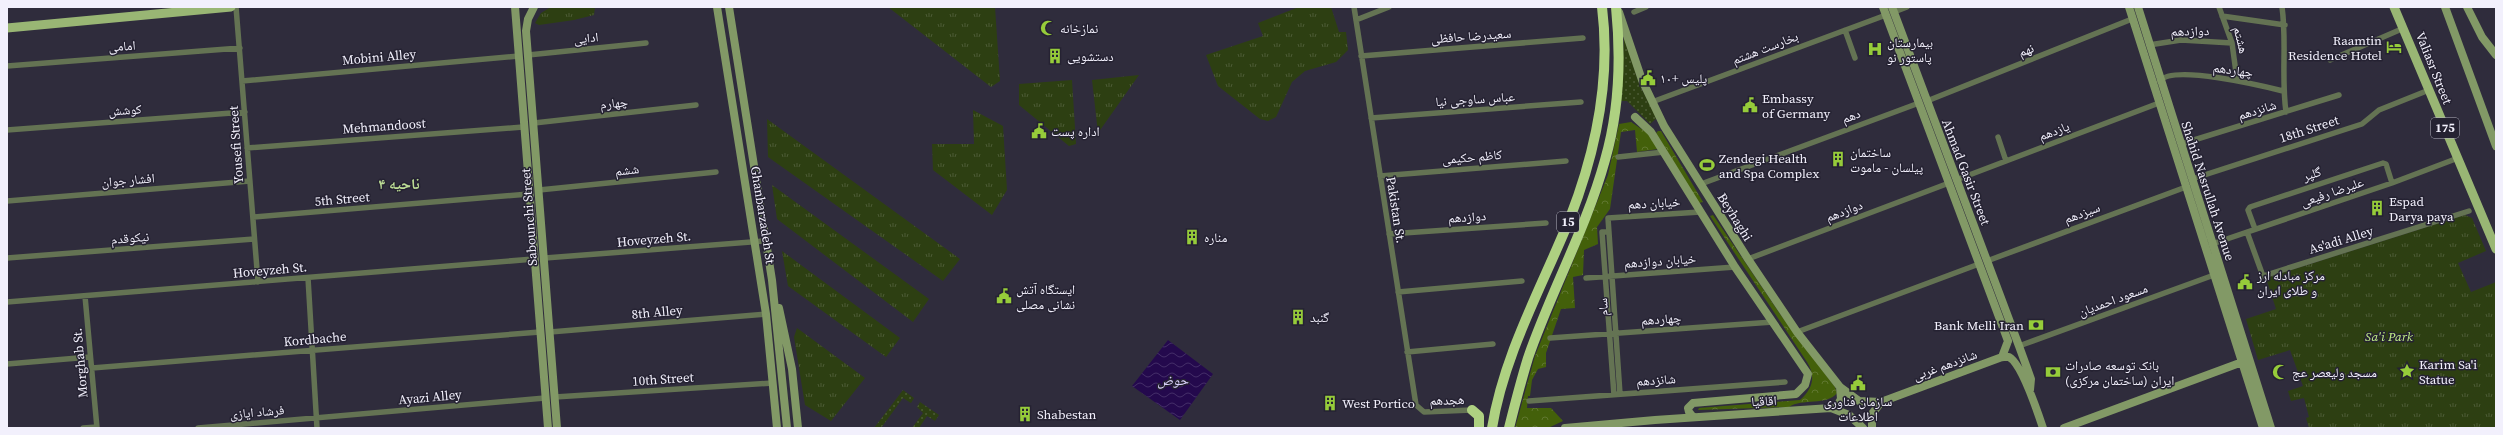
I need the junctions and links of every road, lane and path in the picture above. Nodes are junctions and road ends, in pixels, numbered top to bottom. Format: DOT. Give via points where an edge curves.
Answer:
graph roads {
  1 [pos="231,7"];
  2 [pos="236,7"];
  3 [pos="515,7"];
  4 [pos="534,7"];
  5 [pos="716,7"];
  6 [pos="729,7"];
  7 [pos="1354,7"];
  8 [pos="1389,7"];
  9 [pos="1602,7"];
  10 [pos="1617,7"];
  11 [pos="1646,7"];
  12 [pos="1907,7"];
  13 [pos="2129,7"];
  14 [pos="2138,7"];
  15 [pos="2219,7"];
  16 [pos="2282,7"];
  17 [pos="2394,7"];
  18 [pos="2445,7"];
  19 [pos="2467,7"];
  20 [pos="1889,10"];
  21 [pos="1634,12"];
  22 [pos="2222,16"];
  23 [pos="2132,19"];
  24 [pos="1356,20"];
  25 [pos="2285,25"];
  26 [pos="7,28"];
  27 [pos="2404,28"];
  28 [pos="1845,30"];
  29 [pos="1583,38"];
  30 [pos="646,43"];
  31 [pos="2232,43"];
  32 [pos="2149,45"];
  33 [pos="240,48"];
  34 [pos="528,55"];
  35 [pos="519,56"];
  36 [pos="1361,56"];
  37 [pos="2496,56"];
  38 [pos="1855,58"];
  39 [pos="2330,60"];
  40 [pos="7,66"];
  41 [pos="2238,80"];
  42 [pos="242,81"];
  43 [pos="2160,81"];
  44 [pos="2429,90"];
  45 [pos="2283,91"];
  46 [pos="2339,95"];
  47 [pos="1580,102"];
  48 [pos="1652,102"];
  49 [pos="1923,102"];
  50 [pos="2159,103"];
  51 [pos="696,105"];
  52 [pos="245,112"];
  53 [pos="2286,112"];
  54 [pos="1636,117"];
  55 [pos="1371,118"];
  56 [pos="534,123"];
  57 [pos="1664,126"];
  58 [pos="523,127"];
  59 [pos="7,130"];
  60 [pos="1651,132"];
  61 [pos="1998,137"];
  62 [pos="2181,144"];
  63 [pos="2496,146"];
  64 [pos="247,148"];
  65 [pos="1664,152"];
  66 [pos="1618,157"];
  67 [pos="2458,158"];
  68 [pos="1566,161"];
  69 [pos="2006,161"];
  70 [pos="716,172"];
  71 [pos="1380,176"];
  72 [pos="2192,179"];
  73 [pos="250,181"];
  74 [pos="1952,181"];
  75 [pos="2392,183"];
  76 [pos="1700,184"];
  77 [pos="2186,187"];
  78 [pos="539,190"];
  79 [pos="529,194"];
  80 [pos="7,201"];
  81 [pos="1713,204"];
  82 [pos="2469,211"];
  83 [pos="1700,212"];
  84 [pos="253,217"];
  85 [pos="1608,218"];
  86 [pos="1546,223"];
  87 [pos="2255,230"];
  88 [pos="1609,232"];
  89 [pos="2247,232"];
  90 [pos="1389,234"];
  91 [pos="254,239"];
  92 [pos="755,241"];
  93 [pos="765,241"];
  94 [pos="2212,244"];
  95 [pos="2496,249"];
  96 [pos="7,258"];
  97 [pos="544,258"];
  98 [pos="534,259"];
  99 [pos="1748,259"];
  100 [pos="1983,262"];
  101 [pos="1735,267"];
  102 [pos="2218,274"];
  103 [pos="1605,276"];
  104 [pos="1612,276"];
  105 [pos="308,278"];
  106 [pos="1586,278"];
  107 [pos="772,280"];
  108 [pos="1522,280"];
  109 [pos="258,282"];
  110 [pos="1398,292"];
  111 [pos="85,296"];
  112 [pos="7,302"];
  113 [pos="766,314"];
  114 [pos="1773,322"];
  115 [pos="540,332"];
  116 [pos="550,332"];
  117 [pos="1797,332"];
  118 [pos="1616,333"];
  119 [pos="1609,334"];
  120 [pos="1550,338"];
  121 [pos="2008,341"];
  122 [pos="1493,344"];
  123 [pos="2019,346"];
  124 [pos="312,350"];
  125 [pos="1407,352"];
  126 [pos="90,357"];
  127 [pos="2002,357"];
  128 [pos="2246,361"];
  129 [pos="7,364"];
  130 [pos="92,368"];
  131 [pos="1785,382"];
  132 [pos="773,383"];
  133 [pos="1805,385"];
  134 [pos="1840,387"];
  135 [pos="2030,390"];
  136 [pos="1617,395"];
  137 [pos="555,397"];
  138 [pos="545,398"];
  139 [pos="1529,401"];
  140 [pos="1881,402"];
  141 [pos="1835,409"];
  142 [pos="1472,410"];
  143 [pos="1424,412"];
  144 [pos="1694,417"];
  145 [pos="317,418"];
  146 [pos="83,428"];
  147 [pos="97,428"];
  148 [pos="198,428"];
  149 [pos="317,428"];
  150 [pos="548,428"];
  151 [pos="557,428"];
  152 [pos="776,428"];
  153 [pos="787,428"];
  154 [pos="798,428"];
  155 [pos="1479,428"];
  156 [pos="1492,428"];
  157 [pos="1509,428"];
  158 [pos="1565,428"];
  159 [pos="1863,428"];
  160 [pos="1872,428"];
  161 [pos="2044,428"];
  162 [pos="2064,428"];
  163 [pos="2262,428"];
  164 [pos="2271,428"];
  1 -- 26 [label="main road"];
  2 -- 33 [label="street, Yousefi Street"];
  3 -- 35 [label="main road, Sabounchi Street"];
  4 -- 34 [label="main road, Sabounchi Street" via="527,22"];
  5 -- 92 [label="main road, Ghanbarzadeh St"];
  6 -- 93 [label="main road, Ghanbarzadeh St"];
  7 -- 24 [label="street, Pakistan St."];
  8 -- 24 [label="street"];
  9 -- 156 [label="highway, 15" via="1605,35 1604,77 1594,143 1570,217 1514,349"];
  10 -- 48 [label="main road, Beyhaghi"];
  10 -- 157 [label="highway, 15" via="1617,76 1606,159 1590,207 1529,357"];
  11 -- 21 [label="street"];
  12 -- 20 [label="street, بخارست هشتم"];
  13 -- 23 [label="main road"];
  14 -- 32 [label="main road, Shahid Nasrullah Avenue"];
  15 -- 22 [label="street, هشتم"];
  16 -- 25 [label="street"];
  17 -- 27 [label="main road, Valiasr Street / 175"];
  18 -- 63 [label="main road"];
  19 -- 37 [label="main road" via="2482,37"];
  20 -- 28 [label="street, بخارست هشتم"];
  20 -- 49 [label="main road, Ahmad Gasir Street"];
  22 -- 25 [label="street"];
  22 -- 31 [label="street, هشتم"];
  23 -- 49 [label="street, نهم"];
  23 -- 50 [label="main road"];
  24 -- 36 [label="street, Pakistan St."];
  25 -- 45 [label="street"];
  27 -- 39 [label="street"];
  27 -- 44 [label="main road, Valiasr Street / 175"];
  28 -- 38 [label="street"];
  28 -- 48 [label="street, بخارست هشتم"];
  29 -- 36 [label="street, سعیدرضا حافظی"];
  30 -- 34 [label="street, ادایی"];
  31 -- 32 [label="street, دوازدهم" via="2181,40"];
  31 -- 41 [label="street, هشتم"];
  32 -- 43 [label="main road, Shahid Nasrullah Avenue"];
  33 -- 40 [label="street, امامی"];
  33 -- 42 [label="street, Yousefi Street"];
  34 -- 35 [label="main road"];
  34 -- 56 [label="main road, Sabounchi Street"];
  35 -- 42 [label="street, Mobini Alley"];
  35 -- 58 [label="main road, Sabounchi Street"];
  36 -- 55 [label="street, Pakistan St."];
  41 -- 43 [label="street, چهاردهم" via="2178,76 2164,77"];
  41 -- 45 [label="street, چهاردهم"];
  42 -- 52 [label="street, Yousefi Street"];
  43 -- 62 [label="main road, Shahid Nasrullah Avenue"];
  44 -- 67 [label="main road, Valiasr Street / 175"];
  44 -- 72 [label="street, 18th Street" via="2380,110 2362,124"];
  45 -- 53 [label="street"];
  46 -- 53 [label="street, شانزدهم"];
  47 -- 55 [label="street, عباس ساوجی نیا"];
  48 -- 57 [label="main road, Beyhaghi"];
  49 -- 74 [label="main road, Ahmad Gasir Street"];
  49 -- 76 [label="street, دهم"];
  50 -- 69 [label="street, یازدهم"];
  50 -- 77 [label="main road"];
  51 -- 56 [label="street, چهارم"];
  52 -- 59 [label="street, کوشش"];
  52 -- 64 [label="street, Yousefi Street"];
  53 -- 62 [label="street, شانزدهم"];
  54 -- 60 [label="main road, Beyhaghi"];
  55 -- 71 [label="street, Pakistan St."];
  56 -- 78 [label="main road, Sabounchi Street"];
  57 -- 60 [label="main road" via="1657,124"];
  57 -- 76 [label="main road, Beyhaghi"];
  58 -- 64 [label="street, Mehmandoost"];
  58 -- 79 [label="main road, Sabounchi Street"];
  60 -- 65 [label="main road, Beyhaghi"];
  61 -- 69 [label="street"];
  62 -- 72 [label="main road, Shahid Nasrullah Avenue"];
  64 -- 73 [label="street, Yousefi Street"];
  65 -- 66 [label="street"];
  65 -- 83 [label="main road, Beyhaghi"];
  67 -- 75 [label="street, علیرضا رفیعی"];
  67 -- 95 [label="main road, Valiasr Street / 175"];
  68 -- 71 [label="street, کاظم حکیمی"];
  69 -- 74 [label="street, یازدهم"];
  70 -- 78 [label="street, ششم"];
  71 -- 90 [label="street, Pakistan St."];
  72 -- 94 [label="main road, Shahid Nasrullah Avenue"];
  73 -- 80 [label="street, افشار جوان"];
  73 -- 84 [label="street, Yousefi Street"];
  74 -- 99 [label="street, دوازدهم"];
  74 -- 100 [label="main road, Ahmad Gasir Street"];
  75 -- 87 [label="street, علیرضا رفیعی"];
  75 -- 87 [label="street, گلپر" via="2386,164 2383,163 2250,207 2248,210"];
  76 -- 81 [label="main road, Beyhaghi"];
  77 -- 100 [label="street, سیزدهم"];
  77 -- 102 [label="main road"];
  78 -- 97 [label="main road, Sabounchi Street"];
  79 -- 84 [label="street, 5th Street"];
  79 -- 98 [label="main road, Sabounchi Street"];
  81 -- 83 [label="main road"];
  81 -- 99 [label="main road, Beyhaghi"];
  82 -- 89 [label="street, As'adi Alley" via="2263,276"];
  83 -- 85 [label="street, خیابان دهم"];
  83 -- 101 [label="main road, Beyhaghi"];
  84 -- 91 [label="street, Yousefi Street"];
  85 -- 88 [label="street, سام"];
  86 -- 90 [label="street, دوازدهم"];
  87 -- 89 [label="street, علیرضا رفیعی"];
  88 -- 103 [label="street" via="1602,232"];
  88 -- 104 [label="street, سام"];
  89 -- 94 [label="street, علیرضا رفیعی"];
  90 -- 110 [label="street, Pakistan St."];
  91 -- 96 [label="street, نیکوقدم"];
  91 -- 109 [label="street, Yousefi Street"];
  92 -- 93 [label="street, Hoveyzeh St."];
  92 -- 97 [label="street, Hoveyzeh St."];
  92 -- 113 [label="main road, Ghanbarzadeh St"];
  93 -- 107 [label="main road, Ghanbarzadeh St"];
  94 -- 102 [label="main road, Shahid Nasrullah Avenue"];
  97 -- 98 [label="main road"];
  97 -- 116 [label="main road, Sabounchi Street"];
  98 -- 105 [label="street, Hoveyzeh St."];
  98 -- 115 [label="main road, Sabounchi Street"];
  99 -- 117 [label="main road, Beyhaghi"];
  100 -- 117 [label="street"];
  100 -- 121 [label="main road"];
  100 -- 123 [label="main road, Ahmad Gasir Street"];
  101 -- 104 [label="street, خیابان دوازدهم"];
  101 -- 114 [label="main road, Beyhaghi"];
  102 -- 123 [label="street, مسعود احمدیان"];
  102 -- 128 [label="main road, Shahid Nasrullah Avenue"];
  103 -- 104 [label="street, خیابان دوازدهم"];
  103 -- 106 [label="street, خیابان دوازدهم"];
  103 -- 119 [label="street"];
  104 -- 118 [label="street, سام"];
  105 -- 109 [label="street, Hoveyzeh St."];
  105 -- 124 [label="street"];
  107 -- 153 [label="main road, Ghanbarzadeh St"];
  107 -- 154 [label="main road" via="792,369"];
  108 -- 110 [label="street"];
  109 -- 111 [label="street, Hoveyzeh St."];
  110 -- 125 [label="street, Pakistan St."];
  111 -- 112 [label="street, Hoveyzeh St."];
  111 -- 126 [label="street, Morghab St."];
  113 -- 116 [label="street, 8th Alley"];
  113 -- 132 [label="main road, Ghanbarzadeh St"];
  114 -- 118 [label="street, چهاردهم"];
  114 -- 133 [label="main road, Beyhaghi" via="1808,374"];
  115 -- 124 [label="street, Kordbache"];
  115 -- 138 [label="main road, Sabounchi Street"];
  116 -- 137 [label="main road, Sabounchi Street"];
  117 -- 134 [label="main road, Beyhaghi"];
  118 -- 119 [label="street, چهاردهم"];
  118 -- 136 [label="street, سام"];
  119 -- 120 [label="street, چهاردهم"];
  119 -- 136 [label="street"];
  121 -- 123 [label="main road"];
  121 -- 127 [label="main road"];
  122 -- 125 [label="street"];
  123 -- 135 [label="main road, Ahmad Gasir Street" via="2031,379"];
  124 -- 130 [label="street, Kordbache"];
  124 -- 145 [label="street"];
  125 -- 143 [label="street, Pakistan St." via="1416,405"];
  126 -- 129 [label="street"];
  126 -- 130 [label="street, Morghab St."];
  127 -- 135 [label="main road" via="2014,360"];
  127 -- 140 [label="main road, شانزدهم غربی"];
  128 -- 162 [label="main road"];
  128 -- 163 [label="main road, Shahid Nasrullah Avenue"];
  128 -- 164 [label="main road, Shahid Nasrullah Avenue"];
  130 -- 147 [label="street, Morghab St."];
  131 -- 136 [label="street, شانزدهم"];
  132 -- 137 [label="street, 10th Street"];
  132 -- 152 [label="main road, Ghanbarzadeh St"];
  133 -- 144 [label="main road, اقاقیا" via="1800,392 1791,396 1693,403 1688,408"];
  134 -- 140 [label="main road, Beyhaghi" via="1862,402"];
  134 -- 141 [label="main road" via="1841,399"];
  135 -- 161 [label="main road"];
  136 -- 139 [label="street, شانزدهم"];
  137 -- 151 [label="main road, Sabounchi Street"];
  138 -- 145 [label="street, Ayazi Alley"];
  138 -- 150 [label="main road, Sabounchi Street"];
  140 -- 160 [label="main road" via="1872,414"];
  141 -- 144 [label="main road, اقاقیا"];
  141 -- 159 [label="main road" via="1849,414"];
  142 -- 143 [label="street, هجدهم"];
  142 -- 155 [label="highway" via="1479,416"];
  144 -- 158 [label="main road, اقاقیا"];
  145 -- 148 [label="street, فرشاد ایازی"];
  145 -- 149 [label="street"];
  146 -- 147 [label="street"];
}
